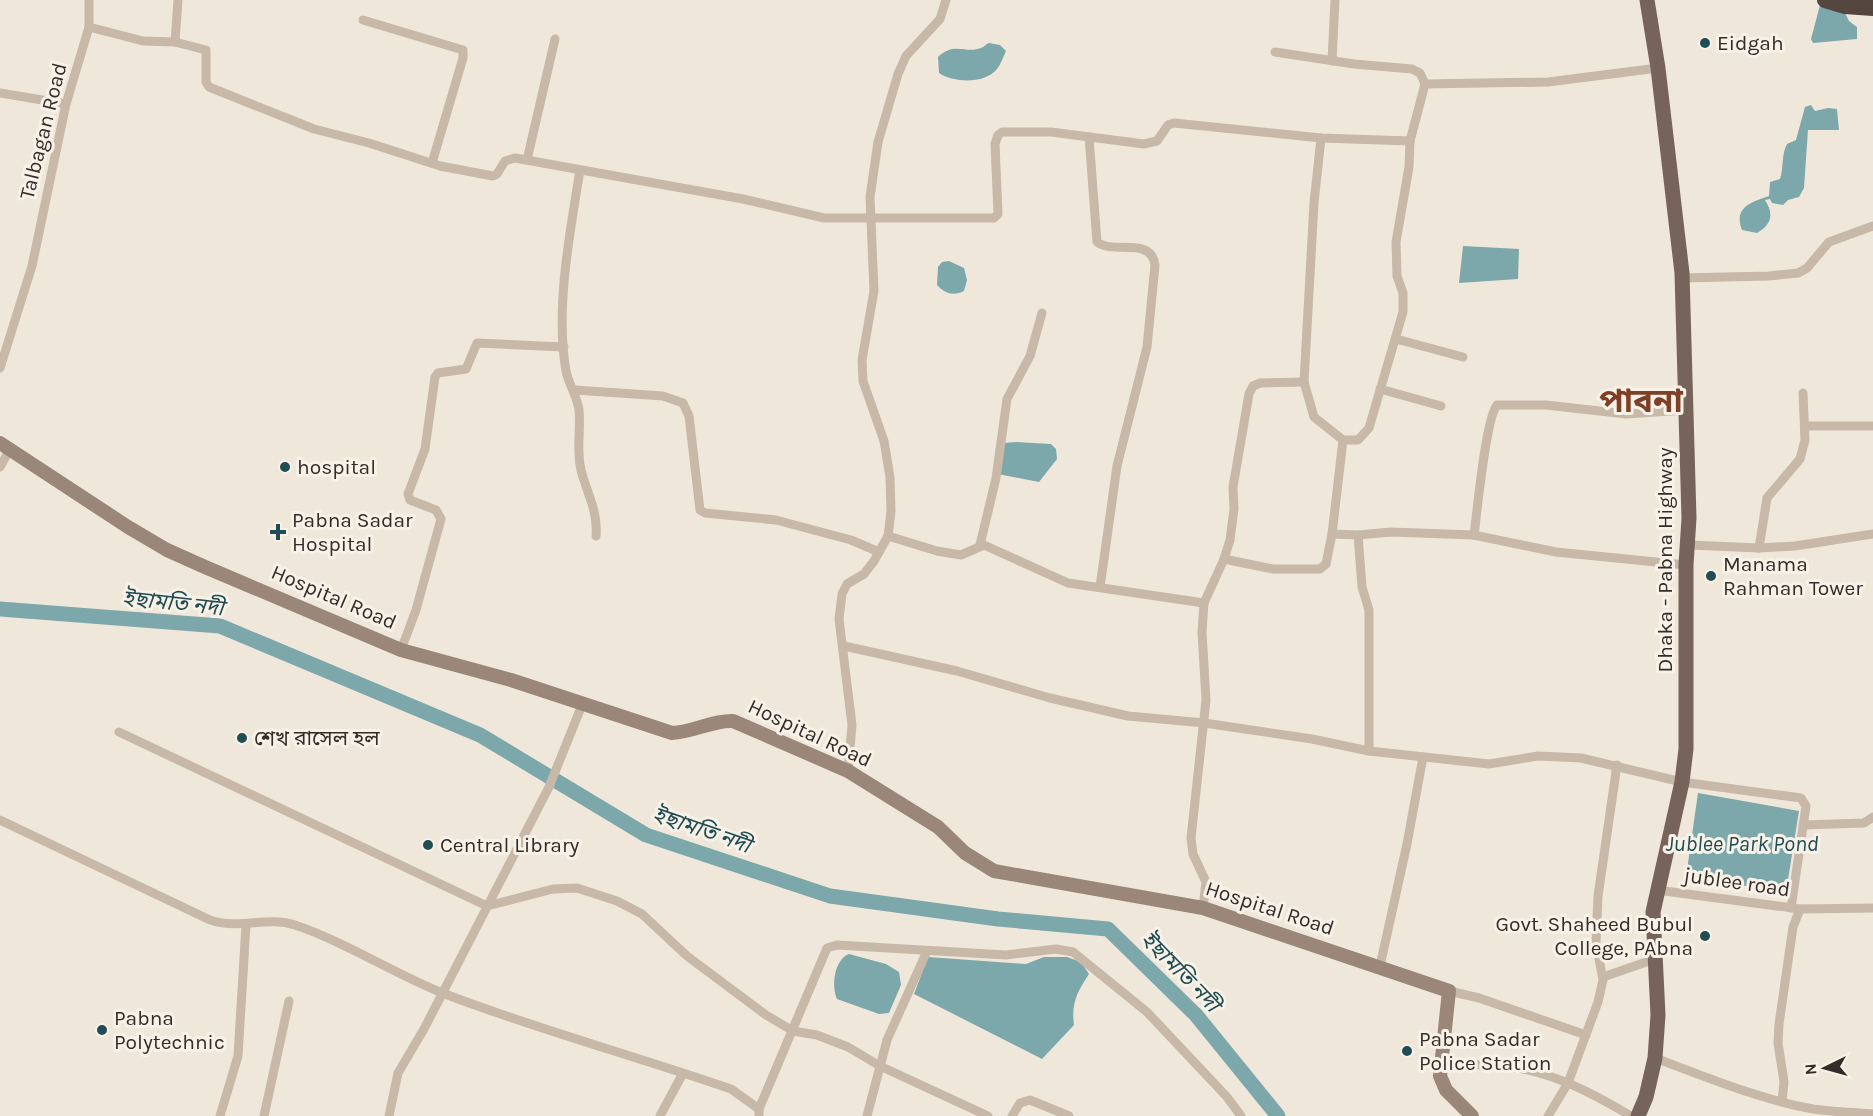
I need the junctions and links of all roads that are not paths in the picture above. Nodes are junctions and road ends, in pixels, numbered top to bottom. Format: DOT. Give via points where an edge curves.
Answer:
graph roads {
  1 [pos="89,0"];
  2 [pos="178,0"];
  3 [pos="946,0"];
  4 [pos="1335,0"];
  5 [pos="1647,0"];
  6 [pos="1825,0"];
  7 [pos="1863,5"];
  8 [pos="363,20"];
  9 [pos="89,27"];
  10 [pos="555,39"];
  11 [pos="175,42"];
  12 [pos="1275,52"];
  13 [pos="1332,61"];
  14 [pos="1658,68"];
  15 [pos="1425,84"];
  16 [pos="0,93"];
  17 [pos="66,104"];
  18 [pos="1089,137"];
  19 [pos="1321,138"];
  20 [pos="1410,141"];
  21 [pos="527,160"];
  22 [pos="432,163"];
  23 [pos="580,170"];
  24 [pos="869,218"];
  25 [pos="1873,226"];
  26 [pos="1682,278"];
  27 [pos="1042,313"];
  28 [pos="1396,339"];
  29 [pos="564,346"];
  30 [pos="1463,357"];
  31 [pos="0,368"];
  32 [pos="1304,382"];
  33 [pos="1380,389"];
  34 [pos="575,390"];
  35 [pos="1803,393"];
  36 [pos="1441,406"];
  37 [pos="1686,410"];
  38 [pos="1805,426"];
  39 [pos="1873,426"];
  40 [pos="1343,440"];
  41 [pos="5,446"];
  42 [pos="0,467"];
  43 [pos="1332,534"];
  44 [pos="1873,534"];
  45 [pos="1358,535"];
  46 [pos="1474,535"];
  47 [pos="596,536"];
  48 [pos="888,536"];
  49 [pos="980,545"];
  50 [pos="1689,545"];
  51 [pos="1759,548"];
  52 [pos="879,552"];
  53 [pos="1224,560"];
  54 [pos="1686,565"];
  55 [pos="1100,587"];
  56 [pos="1204,603"];
  57 [pos="844,646"];
  58 [pos="401,650"];
  59 [pos="582,705"];
  60 [pos="1204,723"];
  61 [pos="119,732"];
  62 [pos="1369,751"];
  63 [pos="1423,758"];
  64 [pos="1617,765"];
  65 [pos="848,771"];
  66 [pos="1682,782"];
  67 [pos="1873,817"];
  68 [pos="0,820"];
  69 [pos="1803,825"];
  70 [pos="1657,890"];
  71 [pos="487,906"];
  72 [pos="1203,908"];
  73 [pos="1796,908"];
  74 [pos="1873,908"];
  75 [pos="246,925"];
  76 [pos="927,951"];
  77 [pos="1655,959"];
  78 [pos="1380,966"];
  79 [pos="1603,977"];
  80 [pos="1449,991"];
  81 [pos="442,992"];
  82 [pos="289,1001"];
  83 [pos="793,1031"];
  84 [pos="1586,1035"];
  85 [pos="1655,1058"];
  86 [pos="1440,1060"];
  87 [pos="880,1066"];
  88 [pos="682,1075"];
  89 [pos="1568,1083"];
  90 [pos="1782,1101"];
  91 [pos="759,1113"];
  92 [pos="1850,1114"];
  93 [pos="1873,1114"];
  94 [pos="220,1116"];
  95 [pos="264,1116"];
  96 [pos="389,1116"];
  97 [pos="660,1116"];
  98 [pos="867,1116"];
  99 [pos="988,1116"];
  100 [pos="1012,1116"];
  101 [pos="1069,1116"];
  102 [pos="1241,1116"];
  103 [pos="1472,1116"];
  104 [pos="1548,1116"];
  105 [pos="1631,1116"];
  106 [pos="1638,1116"];
  1 -- 9 [label="street, Talbagan Road"];
  2 -- 11 [label="street"];
  3 -- 24 [label="street" via="940,19 906,56 898,74 878,142"];
  4 -- 13 [label="street"];
  5 -- 14 [label="main road, Dhaka - Pabna Highway"];
  6 -- 7 [label="highway" via="1845,6"];
  8 -- 22 [label="street" via="463,50"];
  9 -- 11 [label="street" via="143,41"];
  9 -- 17 [label="street, Talbagan Road"];
  10 -- 21 [label="street"];
  11 -- 22 [label="street" via="206,50 205,80 209,87 314,129"];
  12 -- 13 [label="street"];
  13 -- 15 [label="street" via="1412,69 1420,73"];
  14 -- 15 [label="street" via="1548,82"];
  14 -- 26 [label="main road, Dhaka - Pabna Highway"];
  15 -- 20 [label="street"];
  16 -- 17 [label="street"];
  17 -- 31 [label="street, Talbagan Road" via="32,266"];
  18 -- 19 [label="street" via="1152,144 1174,123"];
  18 -- 24 [label="street" via="1027,131 998,135 998,214 994,218"];
  18 -- 55 [label="street" via="1097,242 1109,247 1143,248 1151,254 1155,265 1147,346 1117,466"];
  19 -- 20 [label="street"];
  19 -- 32 [label="street"];
  20 -- 28 [label="street" via="1396,242 1396,276 1404,301"];
  21 -- 22 [label="street" via="509,159 493,176"];
  21 -- 23 [label="street"];
  23 -- 24 [label="street" via="743,198 824,218"];
  23 -- 29 [label="street" via="567,270"];
  24 -- 48 [label="street" via="874,291 862,360 863,381 884,441 890,477"];
  25 -- 26 [label="street" via="1829,242 1808,268 1798,273"];
  26 -- 37 [label="main road, Dhaka - Pabna Highway"];
  27 -- 49 [label="street" via="1030,356 1007,399 996,478"];
  28 -- 30 [label="street"];
  28 -- 33 [label="street"];
  29 -- 34 [label="street" via="567,372"];
  29 -- 58 [label="street" via="477,343 466,369 438,373 435,377 424,449 408,494 410,500 439,512 441,519"];
  32 -- 40 [label="street" via="1314,417"];
  32 -- 53 [label="street" via="1252,386"];
  33 -- 36 [label="street"];
  33 -- 40 [label="street" via="1364,437"];
  34 -- 47 [label="street" via="580,468 596,514"];
  34 -- 52 [label="street" via="663,396 683,403 689,416 700,510 705,513 776,520 851,540"];
  35 -- 38 [label="street"];
  37 -- 46 [label="street" via="1626,414 1546,405 1497,405 1489,430"];
  37 -- 50 [label="main road, Dhaka - Pabna Highway"];
  38 -- 39 [label="street"];
  38 -- 51 [label="street" via="1800,459 1767,498"];
  40 -- 43 [label="street"];
  41 -- 42 [label="street"];
  41 -- 58 [label="main road, Hospital Road" via="167,550"];
  43 -- 45 [label="street"];
  43 -- 53 [label="street" via="1326,564 1320,569 1273,569"];
  44 -- 51 [label="street"];
  45 -- 46 [label="street"];
  45 -- 62 [label="street" via="1362,587 1369,610"];
  46 -- 54 [label="street" via="1556,552"];
  48 -- 49 [label="street" via="961,555"];
  48 -- 52 [label="street"];
  49 -- 55 [label="street" via="1068,583"];
  50 -- 51 [label="street"];
  50 -- 54 [label="main road, Dhaka - Pabna Highway"];
  52 -- 57 [label="street" via="864,574 847,584 842,594 839,619"];
  53 -- 56 [label="street"];
  54 -- 66 [label="main road, Dhaka - Pabna Highway" via="1686,749"];
  55 -- 56 [label="street"];
  56 -- 60 [label="street"];
  57 -- 60 [label="street" via="1128,716"];
  57 -- 65 [label="street" via="852,725"];
  58 -- 59 [label="main road, Hospital Road" via="512,680"];
  59 -- 65 [label="main road, Hospital Road" via="672,733 720,720 733,721"];
  59 -- 71 [label="street" via="549,787"];
  60 -- 62 [label="street"];
  60 -- 72 [label="street" via="1191,838 1193,854 1206,882"];
  61 -- 71 [label="street"];
  62 -- 63 [label="street"];
  63 -- 64 [label="street" via="1489,764 1538,756"];
  63 -- 78 [label="street"];
  64 -- 66 [label="street"];
  64 -- 79 [label="street" via="1599,884 1596,943"];
  65 -- 72 [label="main road, Hospital Road" via="938,827 965,853 994,871"];
  66 -- 69 [label="street, jublee road" via="1801,798 1806,806"];
  66 -- 70 [label="main road, Dhaka - Pabna Highway"];
  67 -- 69 [label="street" via="1864,823"];
  68 -- 75 [label="street" via="210,920 224,925"];
  69 -- 73 [label="street, jublee road"];
  70 -- 73 [label="street, jublee road"];
  70 -- 77 [label="main road, Dhaka - Pabna Highway" via="1653,912"];
  71 -- 81 [label="street"];
  71 -- 83 [label="street" via="553,889 577,888 617,901 642,914 687,956"];
  72 -- 78 [label="main road, Hospital Road"];
  73 -- 74 [label="street, jublee road"];
  73 -- 90 [label="street, jublee road" via="1779,1024"];
  75 -- 81 [label="street" via="280,922 310,930"];
  75 -- 94 [label="street" via="238,1056"];
  76 -- 83 [label="street" via="831,945"];
  76 -- 87 [label="street" via="903,1000"];
  76 -- 102 [label="street" via="1006,955 1056,949 1073,952 1147,1012"];
  77 -- 79 [label="street"];
  77 -- 85 [label="main road, Dhaka - Pabna Highway"];
  78 -- 80 [label="main road, Hospital Road"];
  79 -- 84 [label="street"];
  80 -- 84 [label="street"];
  80 -- 86 [label="main road"];
  81 -- 88 [label="street"];
  81 -- 96 [label="street" via="398,1073"];
  82 -- 95 [label="street"];
  83 -- 87 [label="street" via="848,1047"];
  83 -- 91 [label="street"];
  84 -- 89 [label="street"];
  85 -- 90 [label="street" via="1734,1088"];
  85 -- 106 [label="main road, Dhaka - Pabna Highway"];
  86 -- 89 [label="street" via="1512,1067"];
  86 -- 103 [label="main road" via="1440,1076 1446,1090"];
  87 -- 98 [label="street"];
  87 -- 99 [label="street"];
  88 -- 91 [label="street" via="731,1089"];
  88 -- 97 [label="street"];
  89 -- 104 [label="street"];
  89 -- 105 [label="street"];
  90 -- 92 [label="street"];
  92 -- 93 [label="street"];
  100 -- 101 [label="street" via="1020,1103 1030,1100"];
}
